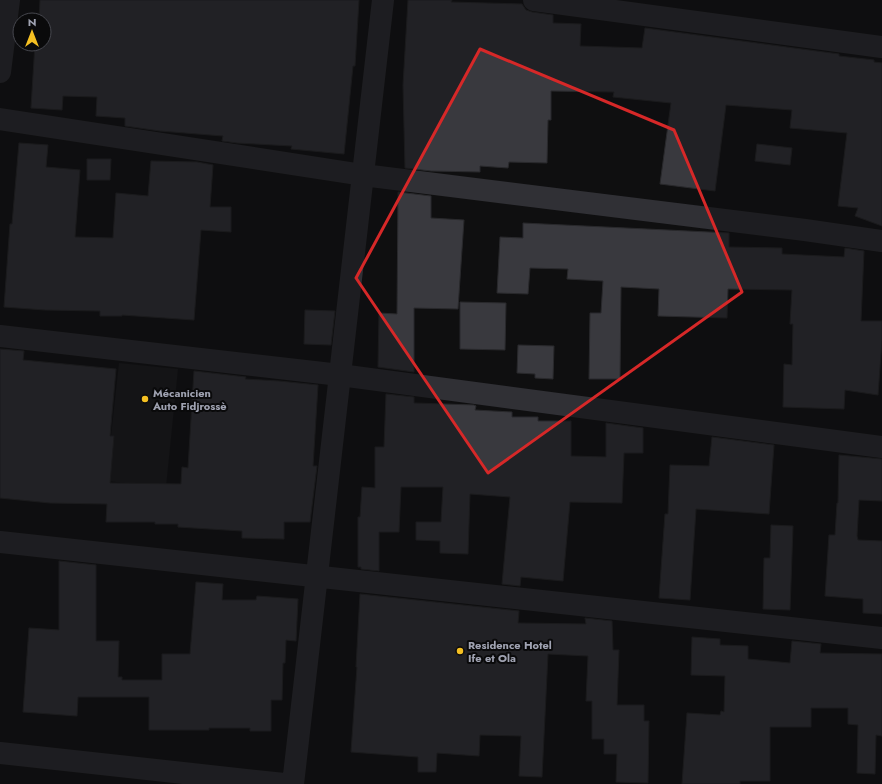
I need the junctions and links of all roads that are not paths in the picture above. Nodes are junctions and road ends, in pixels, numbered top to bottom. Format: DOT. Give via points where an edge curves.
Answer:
graph roads {
  1 [pos="9,0"];
  2 [pos="383,0"];
  3 [pos="534,0"];
  4 [pos="882,48"];
  5 [pos="0,72"];
  6 [pos="0,119"];
  7 [pos="363,175"];
  8 [pos="882,241"];
  9 [pos="0,336"];
  10 [pos="340,375"];
  11 [pos="882,447"];
  12 [pos="0,542"];
  13 [pos="316,576"];
  14 [pos="882,638"];
  15 [pos="0,753"];
  16 [pos="284,784"];
  17 [pos="293,784"];
  1 -- 5 [label="street"];
  2 -- 7 [label="street"];
  3 -- 4 [label="street"];
  6 -- 7 [label="street"];
  7 -- 8 [label="street"];
  7 -- 10 [label="street"];
  9 -- 10 [label="street"];
  10 -- 11 [label="street"];
  10 -- 13 [label="street"];
  12 -- 13 [label="street"];
  13 -- 14 [label="street"];
  13 -- 17 [label="street"];
  15 -- 16 [label="street"];
}
